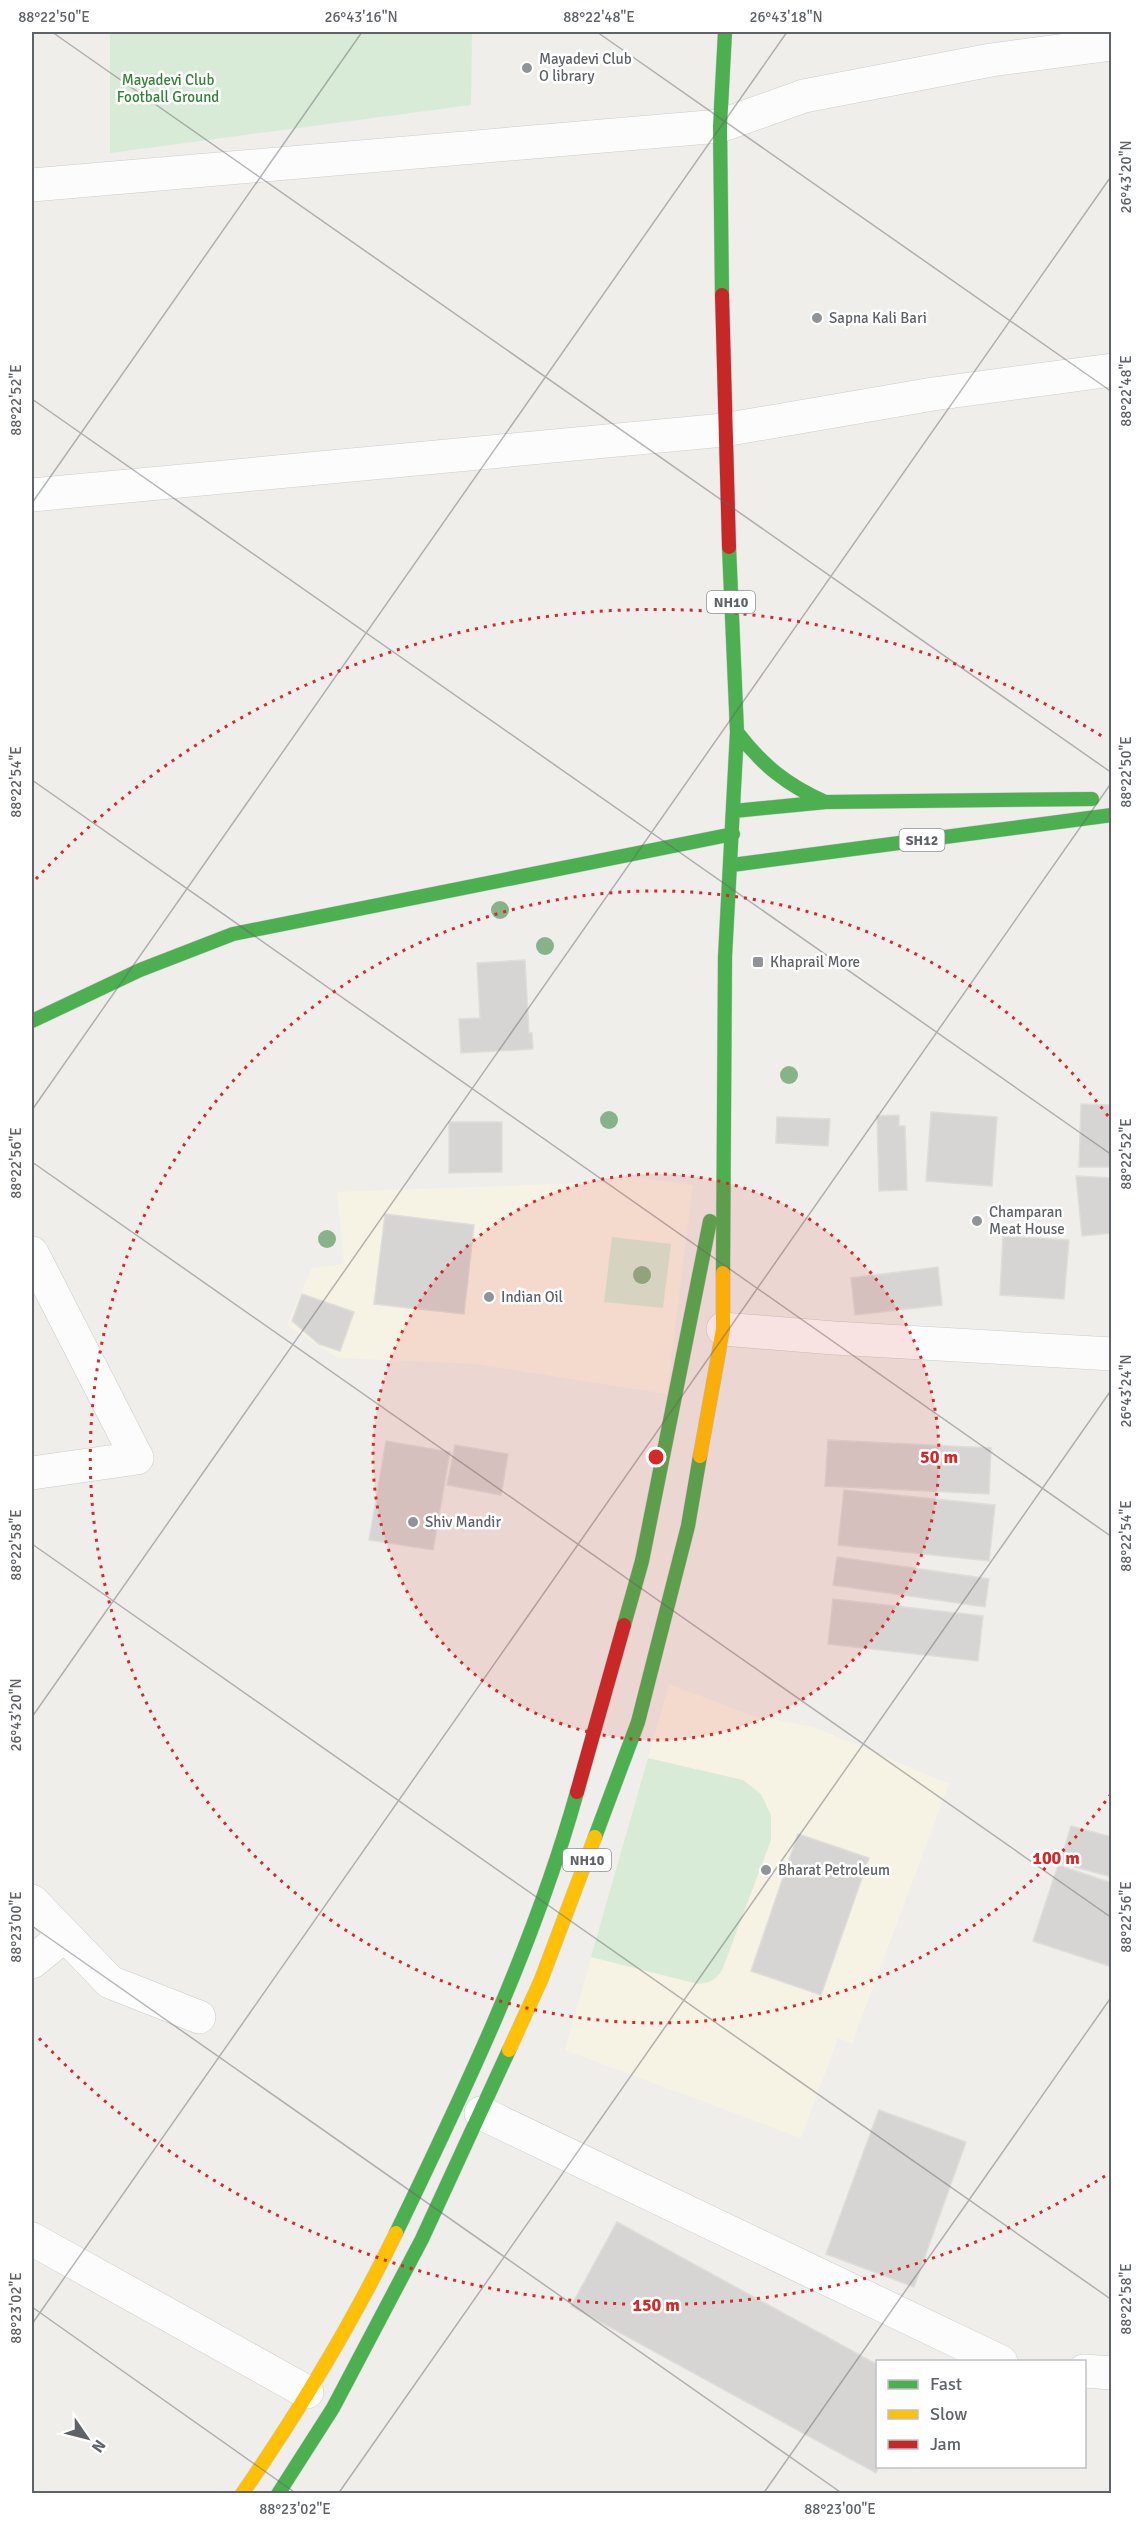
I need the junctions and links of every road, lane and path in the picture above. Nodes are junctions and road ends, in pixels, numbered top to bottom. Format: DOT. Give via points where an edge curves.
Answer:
graph roads {
  1 [pos="725,32"];
  2 [pos="1112,44"];
  3 [pos="720,126"];
  4 [pos="32,185"];
  5 [pos="1112,370"];
  6 [pos="724,430"];
  7 [pos="32,495"];
  8 [pos="737,732"];
  9 [pos="1112,799"];
  10 [pos="826,802"];
  11 [pos="734,812"];
  12 [pos="1112,815"];
  13 [pos="733,834"];
  14 [pos="732,865"];
  15 [pos="32,1021"];
  16 [pos="723,1173"];
  17 [pos="32,1253"];
  18 [pos="723,1329"];
  19 [pos="1112,1354"];
  20 [pos="32,1473"];
  21 [pos="32,1901"];
  22 [pos="64,1936"];
  23 [pos="32,1962"];
  24 [pos="199,2017"];
  25 [pos="481,2113"];
  26 [pos="32,2239"];
  27 [pos="998,2360"];
  28 [pos="1086,2371"];
  29 [pos="1112,2373"];
  30 [pos="307,2392"];
  31 [pos="242,2493"];
  32 [pos="278,2493"];
  1 -- 3 [label="main road, NH10"];
  2 -- 3 [label="street" via="991,60 804,96"];
  3 -- 4 [label="street"];
  3 -- 6 [label="main road, NH10"];
  5 -- 6 [label="street" via="933,394"];
  6 -- 7 [label="street"];
  6 -- 8 [label="main road, NH10"];
  8 -- 10 [label="main road" via="781,782"];
  8 -- 11 [label="main road, NH10"];
  9 -- 10 [label="main road"];
  10 -- 11 [label="main road"];
  11 -- 13 [label="main road, NH10"];
  12 -- 14 [label="main road, SH12"];
  13 -- 14 [label="main road, NH10"];
  13 -- 15 [label="main road" via="233,934 140,970"];
  14 -- 16 [label="main road, NH10" via="725,957"];
  16 -- 18 [label="main road, NH10"];
  16 -- 30 [label="main road" via="705,1239 642,1561 562,1842 509,1989 444,2134 362,2303"];
  17 -- 20 [label="street" via="137,1458"];
  18 -- 19 [label="street"];
  18 -- 25 [label="main road, NH10" via="688,1526 638,1722 541,1980"];
  21 -- 22 [label="street"];
  22 -- 23 [label="street"];
  22 -- 24 [label="street" via="110,1982"];
  25 -- 27 [label="street"];
  25 -- 32 [label="main road, NH10" via="422,2239 333,2408"];
  26 -- 30 [label="street"];
  28 -- 29 [label="street"];
  30 -- 31 [label="main road"];
}
